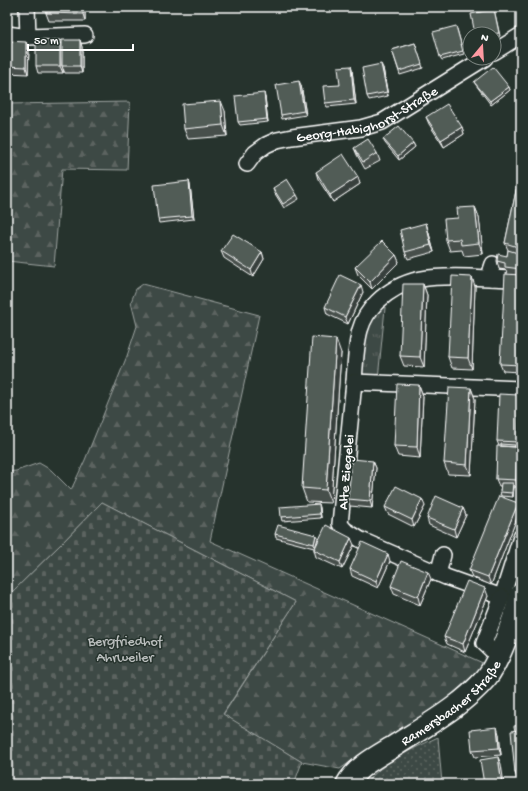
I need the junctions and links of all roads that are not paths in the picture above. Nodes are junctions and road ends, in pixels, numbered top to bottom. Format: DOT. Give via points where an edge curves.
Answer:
graph roads {
  1 [pos="26,7"];
  2 [pos="7,34"];
  3 [pos="85,35"];
  4 [pos="521,35"];
  5 [pos="28,37"];
  6 [pos="502,47"];
  7 [pos="472,66"];
  8 [pos="247,164"];
  9 [pos="521,279"];
  10 [pos="354,382"];
  11 [pos="521,389"];
  12 [pos="521,537"];
  13 [pos="444,555"];
  14 [pos="438,574"];
  15 [pos="512,596"];
  16 [pos="347,784"];
  1 -- 5 [label="street"];
  2 -- 5 [label="street"];
  3 -- 5 [label="street"];
  4 -- 6 [label="street"];
  7 -- 8 [label="street, Georg-Habighorst-Straße" via="382,122 361,128 277,140 255,153"];
  9 -- 10 [label="street, Alte Ziegelei" via="492,271 438,276 406,283 385,295 366,316 360,330"];
  10 -- 11 [label="street"];
  10 -- 14 [label="street, Alte Ziegelei" via="340,524 362,540"];
  12 -- 15 [label="street"];
  13 -- 14 [label="street"];
  14 -- 15 [label="street, Alte Ziegelei"];
  15 -- 16 [label="main road, Ramersbacher Straße" via="498,656 486,677 446,712 363,767"];
}
